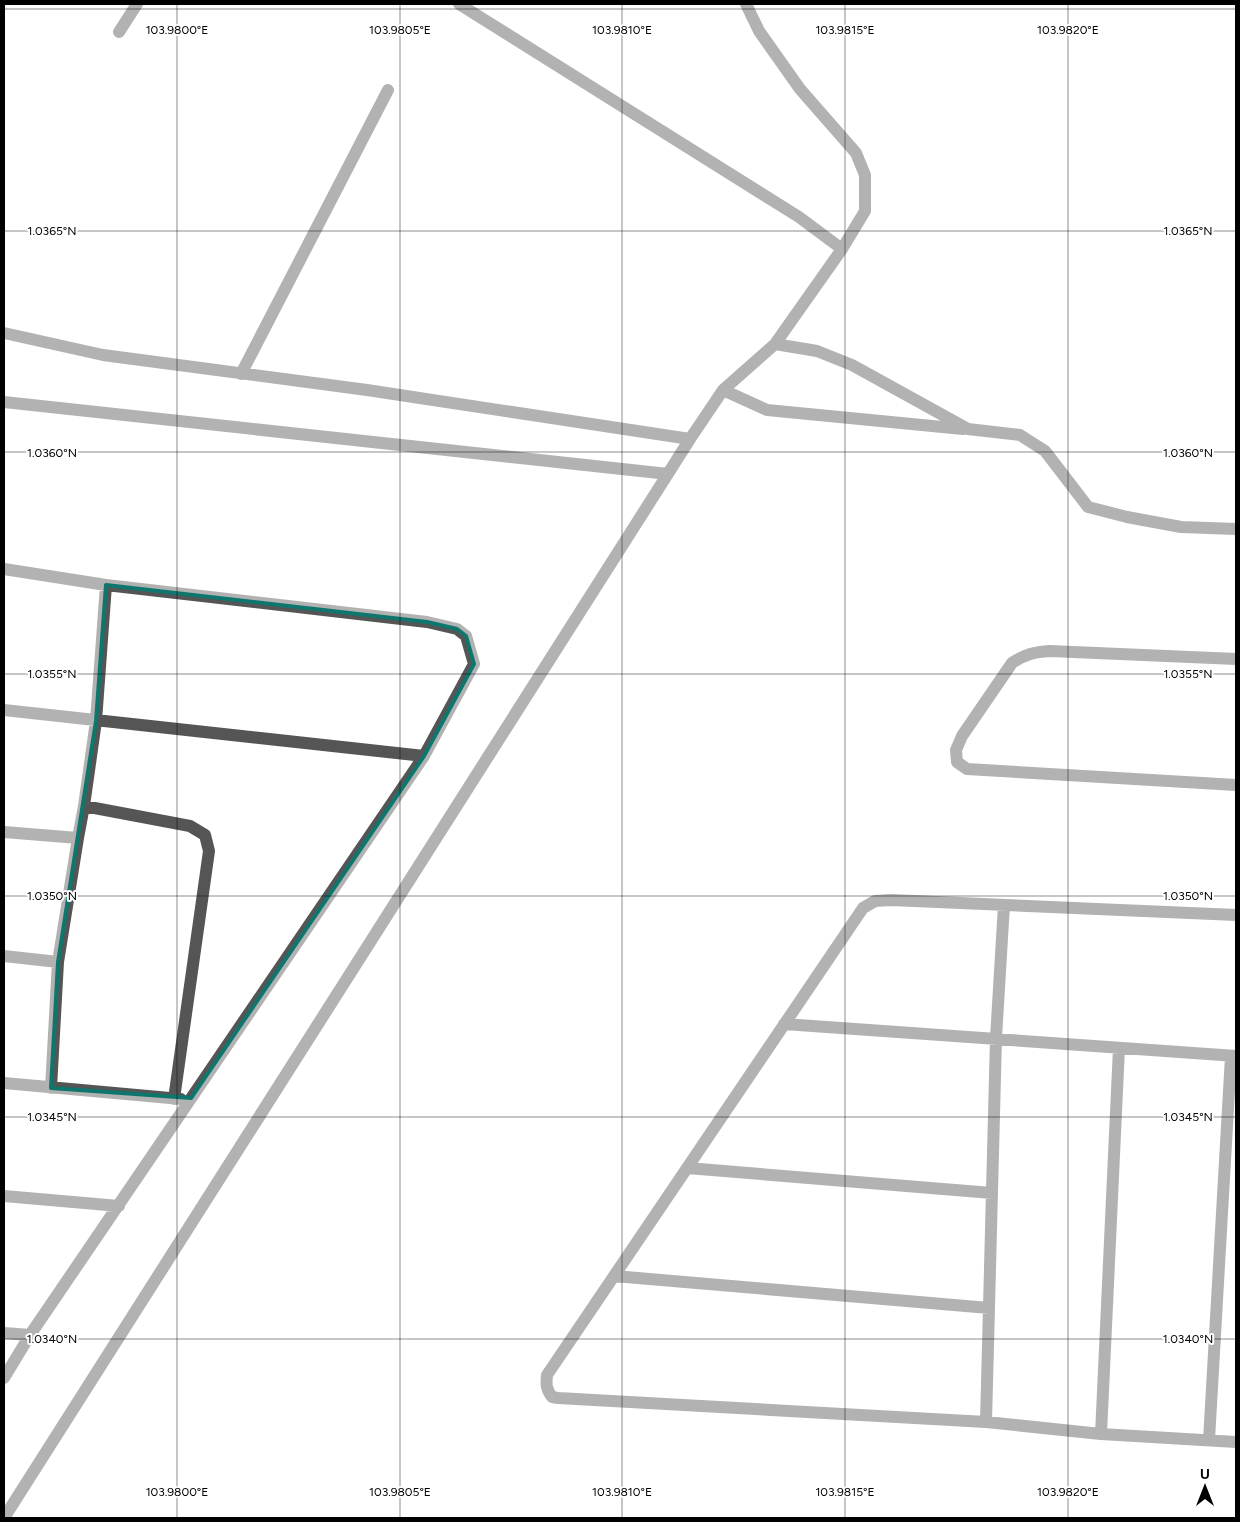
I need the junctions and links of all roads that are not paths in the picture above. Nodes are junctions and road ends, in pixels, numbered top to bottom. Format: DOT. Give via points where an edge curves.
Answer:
graph roads {
  1 [pos="137,4"];
  2 [pos="459,4"];
  3 [pos="746,4"];
  4 [pos="120,32"];
  5 [pos="388,90"];
  6 [pos="842,249"];
  7 [pos="4,333"];
  8 [pos="774,344"];
  9 [pos="241,374"];
  10 [pos="723,390"];
  11 [pos="4,402"];
  12 [pos="968,430"];
  13 [pos="690,439"];
  14 [pos="668,474"];
  15 [pos="1236,529"];
  16 [pos="4,569"];
  17 [pos="106,585"];
  18 [pos="1236,659"];
  19 [pos="4,710"];
  20 [pos="96,721"];
  21 [pos="424,756"];
  22 [pos="1236,784"];
  23 [pos="84,806"];
  24 [pos="4,832"];
  25 [pos="78,838"];
  26 [pos="1004,905"];
  27 [pos="1236,915"];
  28 [pos="4,956"];
  29 [pos="58,962"];
  30 [pos="784,1024"];
  31 [pos="996,1038"];
  32 [pos="1119,1048"];
  33 [pos="1234,1056"];
  34 [pos="4,1083"];
  35 [pos="51,1088"];
  36 [pos="191,1098"];
  37 [pos="174,1099"];
  38 [pos="687,1168"];
  39 [pos="992,1193"];
  40 [pos="4,1196"];
  41 [pos="119,1206"];
  42 [pos="614,1276"];
  43 [pos="989,1308"];
  44 [pos="4,1333"];
  45 [pos="30,1335"];
  46 [pos="4,1378"];
  47 [pos="986,1422"];
  48 [pos="1101,1434"];
  49 [pos="1209,1440"];
  50 [pos="1236,1442"];
  51 [pos="4,1518"];
  1 -- 4 [label="street"];
  2 -- 6 [label="street" via="799,217"];
  3 -- 6 [label="street" via="759,31 800,89 856,154 865,175 865,211"];
  5 -- 9 [label="street"];
  6 -- 8 [label="street"];
  7 -- 9 [label="street" via="103,356"];
  8 -- 10 [label="street"];
  8 -- 12 [label="street" via="817,351 852,365"];
  9 -- 13 [label="street"];
  10 -- 12 [label="street" via="766,410"];
  10 -- 13 [label="street"];
  11 -- 14 [label="street"];
  12 -- 15 [label="street" via="1020,435 1045,451 1088,506 1181,527"];
  13 -- 14 [label="street"];
  14 -- 51 [label="street"];
  16 -- 17 [label="street"];
  17 -- 20 [label="street"];
  17 -- 21 [label="street" via="427,622 457,629 466,636 474,664"];
  18 -- 22 [label="street" via="1050,650 1022,655 1012,663 962,736 956,750 957,762 967,769"];
  19 -- 20 [label="street"];
  20 -- 21 [label="street"];
  20 -- 23 [label="street"];
  21 -- 36 [label="street"];
  23 -- 25 [label="street"];
  23 -- 37 [label="street" via="190,826 205,835 209,851"];
  24 -- 25 [label="street"];
  25 -- 29 [label="street"];
  26 -- 27 [label="street"];
  26 -- 30 [label="street" via="875,901 863,908"];
  26 -- 31 [label="street"];
  28 -- 29 [label="street"];
  29 -- 35 [label="street"];
  30 -- 31 [label="street"];
  30 -- 38 [label="street"];
  31 -- 32 [label="street"];
  31 -- 39 [label="street"];
  32 -- 33 [label="street"];
  32 -- 48 [label="street"];
  33 -- 49 [label="street"];
  34 -- 35 [label="street"];
  35 -- 37 [label="street"];
  36 -- 37 [label="street"];
  36 -- 41 [label="street"];
  38 -- 39 [label="street"];
  38 -- 42 [label="street"];
  39 -- 43 [label="street"];
  40 -- 41 [label="street"];
  41 -- 45 [label="street"];
  42 -- 43 [label="street"];
  42 -- 47 [label="street" via="547,1375 546,1384 552,1397"];
  43 -- 47 [label="street"];
  44 -- 45 [label="street"];
  45 -- 46 [label="street"];
  47 -- 48 [label="street"];
  48 -- 49 [label="street"];
  49 -- 50 [label="street"];
}
